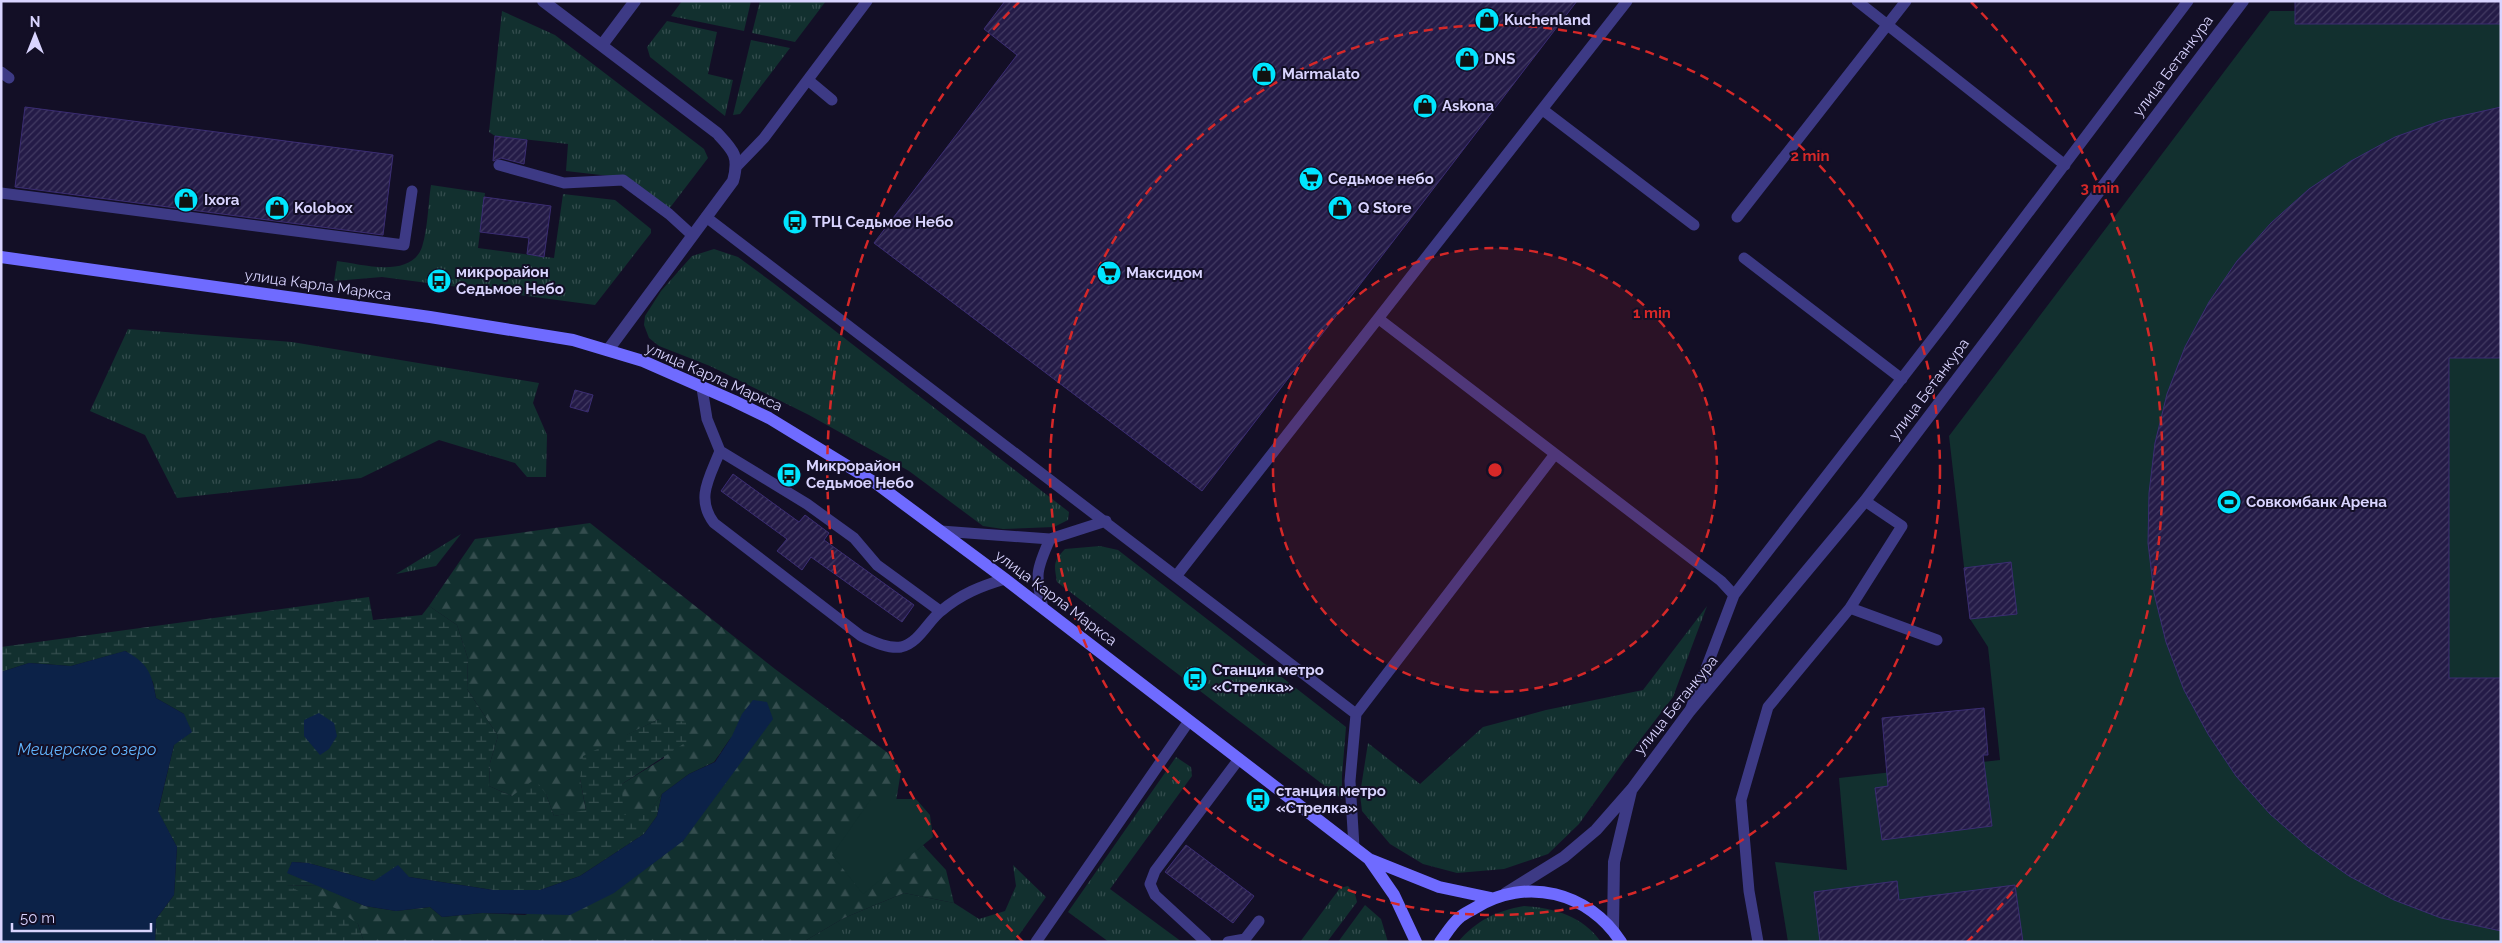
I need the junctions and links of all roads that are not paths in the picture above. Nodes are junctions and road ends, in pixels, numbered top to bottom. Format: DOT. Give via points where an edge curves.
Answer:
graph roads {
  1 [pos="543,1"];
  2 [pos="635,1"];
  3 [pos="867,1"];
  4 [pos="1627,1"];
  5 [pos="1857,1"];
  6 [pos="1906,1"];
  7 [pos="2188,1"];
  8 [pos="2243,1"];
  9 [pos="1888,25"];
  10 [pos="602,45"];
  11 [pos="808,80"];
  12 [pos="832,100"];
  13 [pos="1543,110"];
  14 [pos="499,165"];
  15 [pos="738,165"];
  16 [pos="2065,165"];
  17 [pos="412,191"];
  18 [pos="1,193"];
  19 [pos="706,217"];
  20 [pos="1737,217"];
  21 [pos="1694,225"];
  22 [pos="692,235"];
  23 [pos="1,257"];
  24 [pos="1744,258"];
  25 [pos="1380,319"];
  26 [pos="608,350"];
  27 [pos="1902,379"];
  28 [pos="702,388"];
  29 [pos="720,451"];
  30 [pos="1555,454"];
  31 [pos="1865,501"];
  32 [pos="1106,521"];
  33 [pos="941,531"];
  34 [pos="1050,539"];
  35 [pos="1176,575"];
  36 [pos="1005,578"];
  37 [pos="1734,595"];
  38 [pos="1043,608"];
  39 [pos="1850,608"];
  40 [pos="940,611"];
  41 [pos="1937,640"];
  42 [pos="1690,712"];
  43 [pos="1356,714"];
  44 [pos="1189,721"];
  45 [pos="1239,759"];
  46 [pos="1632,789"];
  47 [pos="1354,847"];
  48 [pos="1369,859"];
  49 [pos="1506,893"];
  50 [pos="1491,898"];
  51 [pos="1259,921"];
  52 [pos="1613,929"];
  53 [pos="1036,942"];
  54 [pos="1206,942"];
  55 [pos="1228,942"];
  56 [pos="1416,942"];
  57 [pos="1440,942"];
  58 [pos="1621,942"];
  59 [pos="1758,942"];
  1 -- 10 [label="street"];
  2 -- 10 [label="street"];
  3 -- 11 [label="lane"];
  4 -- 13 [label="lane"];
  5 -- 9 [label="lane"];
  6 -- 9 [label="lane"];
  7 -- 16 [label="lane"];
  8 -- 31 [label="street, улица Бетанкура"];
  9 -- 16 [label="lane"];
  9 -- 20 [label="lane"];
  10 -- 15 [label="street" via="717,133 730,147"];
  11 -- 12 [label="lane"];
  11 -- 15 [label="lane" via="764,138"];
  13 -- 21 [label="lane"];
  13 -- 25 [label="lane"];
  14 -- 22 [label="lane" via="564,183 623,180"];
  15 -- 19 [label="street" via="733,181"];
  16 -- 27 [label="lane"];
  17 -- 18 [label="lane" via="404,245"];
  19 -- 22 [label="street"];
  19 -- 32 [label="lane"];
  22 -- 26 [label="street"];
  23 -- 26 [label="main road, улица Карла Маркса" via="430,317 572,340"];
  24 -- 27 [label="lane"];
  25 -- 30 [label="lane"];
  25 -- 35 [label="lane"];
  26 -- 28 [label="main road, улица Карла Маркса" via="643,361"];
  27 -- 37 [label="lane"];
  28 -- 29 [label="lane" via="708,419"];
  28 -- 33 [label="main road, улица Карла Маркса" via="777,422 877,484"];
  29 -- 40 [label="lane" via="808,504 854,538 876,565"];
  29 -- 40 [label="lane" via="706,486 703,502 706,513 714,523 861,636 880,644 902,647 917,637"];
  30 -- 37 [label="lane" via="1721,581"];
  30 -- 43 [label="lane"];
  31 -- 39 [label="lane" via="1902,526"];
  31 -- 42 [label="street, улица Бетанкура"];
  32 -- 34 [label="lane"];
  32 -- 35 [label="lane"];
  33 -- 34 [label="lane"];
  33 -- 36 [label="main road, улица Карла Маркса"];
  34 -- 38 [label="lane" via="1039,562 1036,578"];
  35 -- 43 [label="lane"];
  36 -- 38 [label="main road, улица Карла Маркса"];
  36 -- 40 [label="lane" via="974,588"];
  37 -- 42 [label="lane"];
  38 -- 44 [label="main road, улица Карла Маркса"];
  39 -- 41 [label="lane"];
  39 -- 59 [label="lane" via="1768,707 1741,800 1749,891"];
  42 -- 46 [label="street, улица Бетанкура"];
  43 -- 47 [label="lane" via="1350,781"];
  44 -- 45 [label="main road, улица Карла Маркса"];
  44 -- 53 [label="lane"];
  45 -- 47 [label="main road, улица Карла Маркса"];
  45 -- 54 [label="lane" via="1155,871 1150,884 1154,895"];
  46 -- 49 [label="street, улица Бетанкура" via="1596,830 1564,857"];
  46 -- 52 [label="street, улица Бетанкура" via="1614,862"];
  47 -- 48 [label="main road, улица Карла Маркса"];
  48 -- 50 [label="main road" via="1439,887"];
  48 -- 56 [label="main road" via="1394,895"];
  49 -- 50 [label="main road"];
  49 -- 52 [label="main road" via="1535,890 1564,896 1591,909"];
  50 -- 57 [label="main road" via="1459,917"];
  51 -- 55 [label="lane" via="1245,939"];
  52 -- 58 [label="main road"];
}
